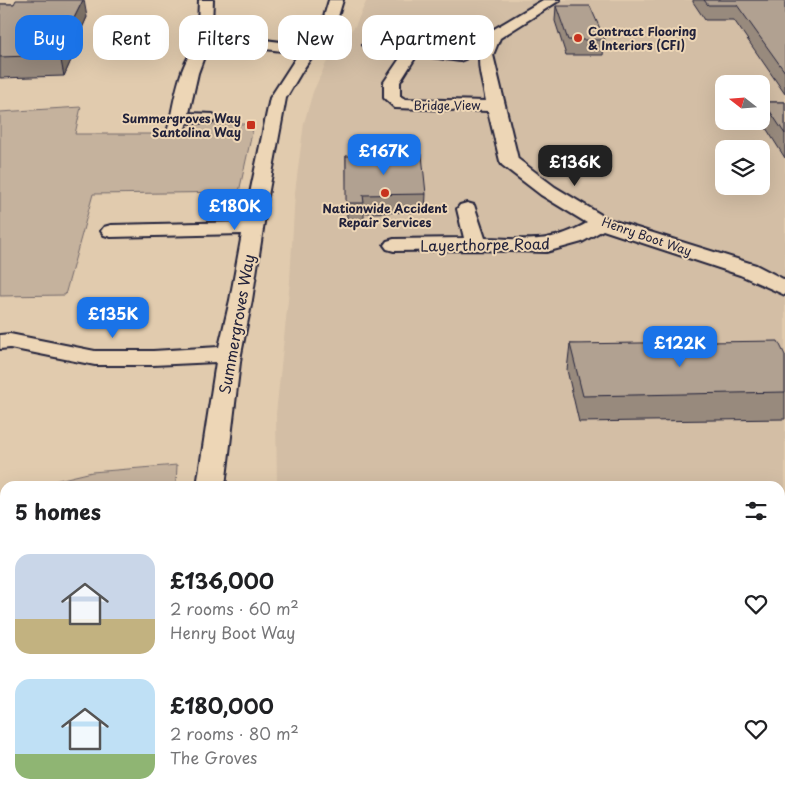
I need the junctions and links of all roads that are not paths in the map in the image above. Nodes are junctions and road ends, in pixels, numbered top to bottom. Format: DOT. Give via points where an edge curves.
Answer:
graph roads {
  1 [pos="206,0"];
  2 [pos="336,0"];
  3 [pos="553,0"];
  4 [pos="205,15"];
  5 [pos="332,15"];
  6 [pos="195,60"];
  7 [pos="302,60"];
  8 [pos="406,60"];
  9 [pos="496,106"];
  10 [pos="207,118"];
  11 [pos="467,209"];
  12 [pos="602,222"];
  13 [pos="253,228"];
  14 [pos="111,231"];
  15 [pos="476,244"];
  16 [pos="394,245"];
  17 [pos="785,288"];
  18 [pos="0,342"];
  19 [pos="229,354"];
  20 [pos="211,481"];
  1 -- 4 [label="street"];
  2 -- 5 [label="street, Summergroves Way"];
  3 -- 9 [label="street, Henry Boot Way" via="494,35 485,55"];
  6 -- 10 [label="street" via="178,124"];
  7 -- 13 [label="street, Summergroves Way" via="278,98"];
  8 -- 9 [label="street, Bridge View" via="392,82 392,98 401,104"];
  9 -- 12 [label="street, Henry Boot Way" via="509,161 548,191"];
  11 -- 15 [label="street"];
  12 -- 15 [label="street, Layerthorpe Road" via="575,238 546,246"];
  12 -- 17 [label="street, Henry Boot Way" via="748,270"];
  13 -- 14 [label="street"];
  13 -- 19 [label="street, Summergroves Way"];
  15 -- 16 [label="street, Layerthorpe Road"];
  18 -- 19 [label="street" via="95,358"];
  19 -- 20 [label="street, Summergroves Way"];
}
